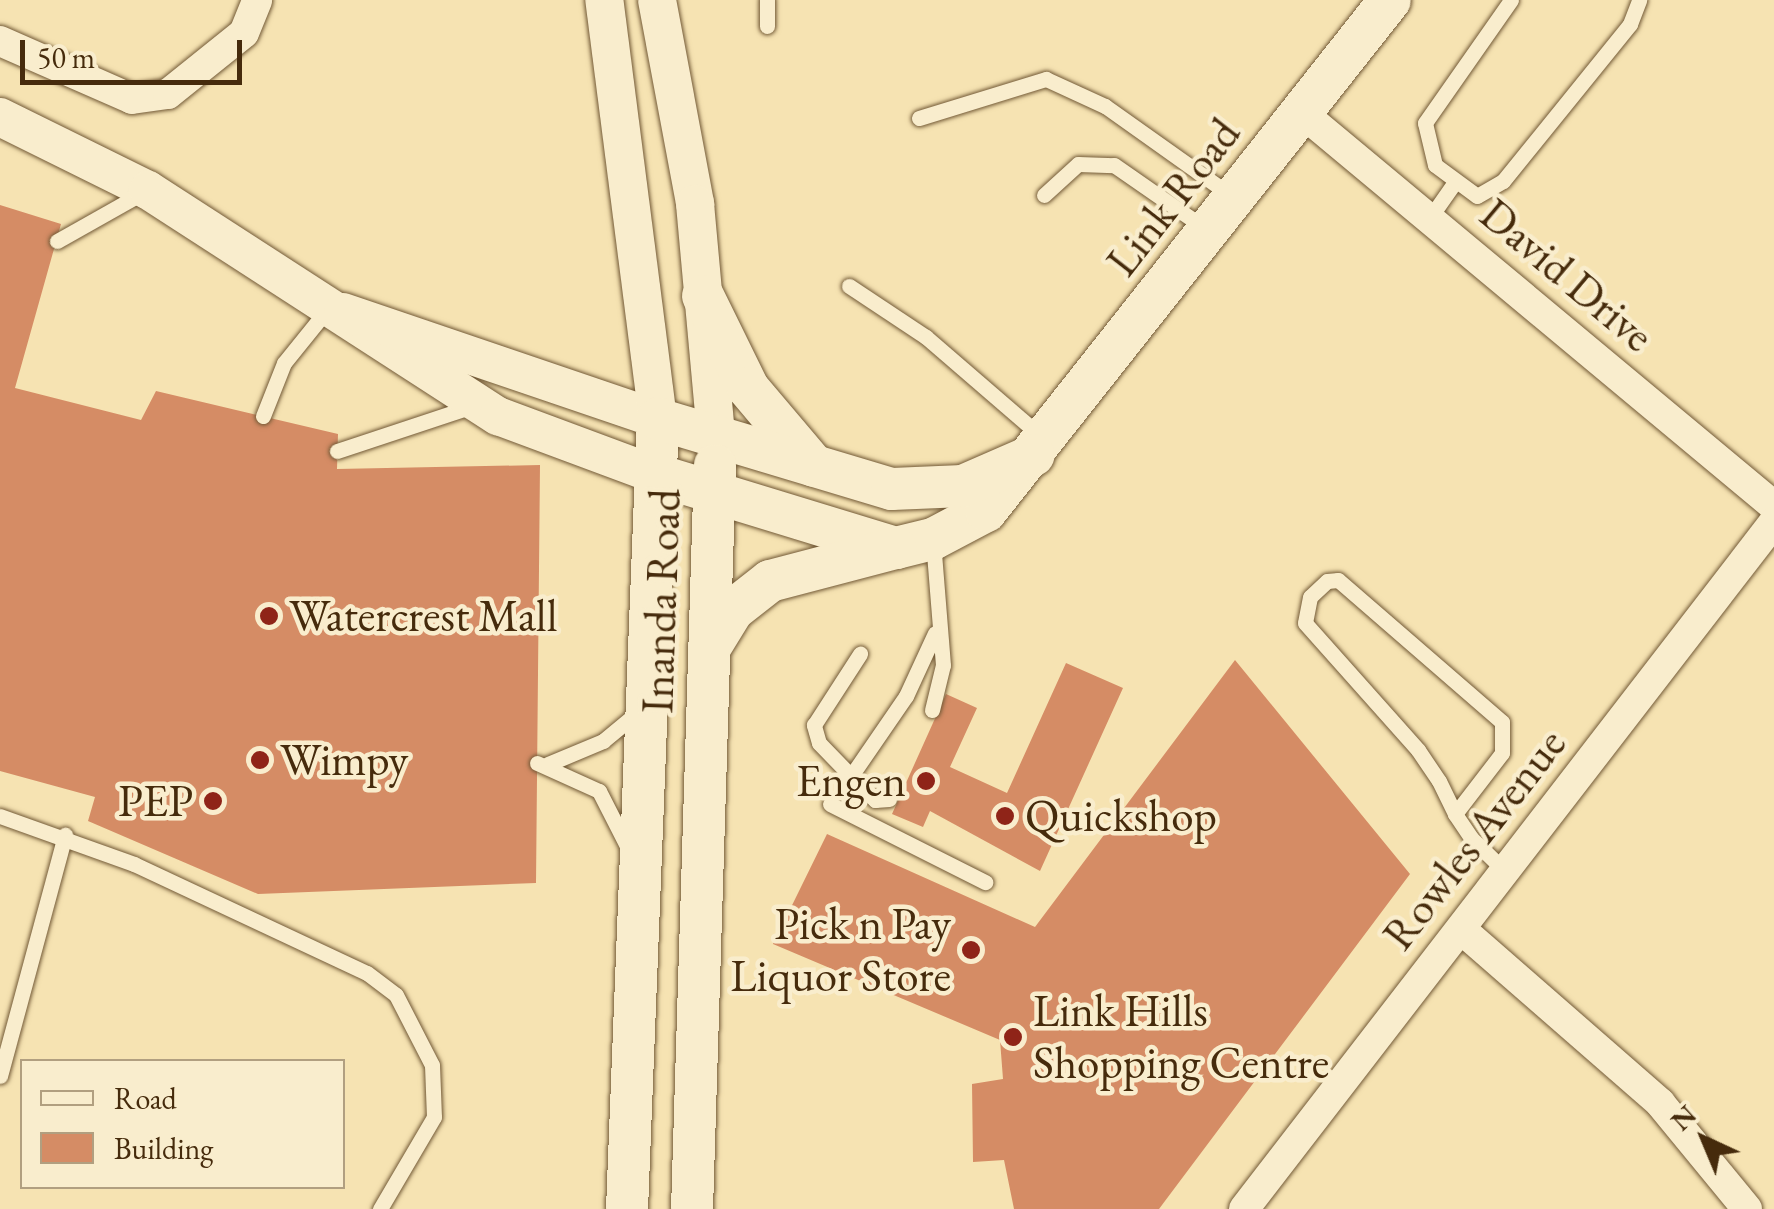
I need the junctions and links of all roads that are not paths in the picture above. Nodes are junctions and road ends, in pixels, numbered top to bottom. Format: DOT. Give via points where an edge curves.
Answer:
graph roads {
  1 [pos="257,0"];
  2 [pos="604,0"];
  3 [pos="656,0"];
  4 [pos="767,0"];
  5 [pos="1390,0"];
  6 [pos="1511,0"];
  7 [pos="1639,0"];
  8 [pos="767,26"];
  9 [pos="0,41"];
  10 [pos="1301,112"];
  11 [pos="0,117"];
  12 [pos="919,118"];
  13 [pos="1455,182"];
  14 [pos="148,190"];
  15 [pos="1044,196"];
  16 [pos="1222,215"];
  17 [pos="1429,219"];
  18 [pos="58,235"];
  19 [pos="848,286"];
  20 [pos="703,296"];
  21 [pos="337,309"];
  22 [pos="477,405"];
  23 [pos="263,416"];
  24 [pos="658,418"];
  25 [pos="716,435"];
  26 [pos="1040,448"];
  27 [pos="337,451"];
  28 [pos="817,470"];
  29 [pos="657,475"];
  30 [pos="715,489"];
  31 [pos="933,490"];
  32 [pos="1774,506"];
  33 [pos="1774,522"];
  34 [pos="914,544"];
  35 [pos="935,633"];
  36 [pos="710,649"];
  37 [pos="860,654"];
  38 [pos="648,698"];
  39 [pos="932,710"];
  40 [pos="851,776"];
  41 [pos="889,799"];
  42 [pos="830,804"];
  43 [pos="1455,814"];
  44 [pos="0,816"];
  45 [pos="65,835"];
  46 [pos="1506,872"];
  47 [pos="985,882"];
  48 [pos="640,884"];
  49 [pos="1462,930"];
  50 [pos="0,1076"];
  51 [pos="380,1209"];
  52 [pos="628,1209"];
  53 [pos="692,1209"];
  54 [pos="1244,1209"];
  55 [pos="1746,1209"];
  1 -- 9 [label="street" via="244,33 168,94 132,100"];
  2 -- 24 [label="street, Inanda Road"];
  3 -- 20 [label="street, Inanda Road" via="680,104"];
  4 -- 8 [label="lane"];
  5 -- 10 [label="main road, Link Road"];
  6 -- 13 [label="lane" via="1425,124 1434,165"];
  7 -- 13 [label="lane" via="1630,24 1503,181 1477,196"];
  10 -- 16 [label="main road, Link Road"];
  10 -- 17 [label="street, David Drive"];
  11 -- 14 [label="street"];
  12 -- 16 [label="lane" via="1046,79 1105,106"];
  13 -- 17 [label="lane"];
  14 -- 18 [label="lane"];
  14 -- 21 [label="street"];
  15 -- 16 [label="lane" via="1078,164 1114,165"];
  16 -- 26 [label="main road, Link Road"];
  17 -- 32 [label="street, David Drive"];
  19 -- 26 [label="lane" via="926,337"];
  20 -- 25 [label="street, Inanda Road"];
  20 -- 28 [label="main road" via="748,388"];
  21 -- 22 [label="street"];
  21 -- 23 [label="lane" via="284,362"];
  21 -- 24 [label="street"];
  22 -- 27 [label="lane"];
  22 -- 29 [label="street"];
  24 -- 25 [label="main road, Link Road"];
  24 -- 29 [label="main road, Inanda Road"];
  25 -- 28 [label="main road, Link Road"];
  25 -- 30 [label="main road, Inanda Road"];
  26 -- 31 [label="main road, Link Road" via="987,478"];
  26 -- 34 [label="main road, Link Road" via="986,511"];
  28 -- 31 [label="main road, Link Road"];
  29 -- 30 [label="main road"];
  29 -- 38 [label="main road, Inanda Road"];
  30 -- 34 [label="main road"];
  30 -- 36 [label="main road, Inanda Road"];
  31 -- 34 [label="main road"];
  33 -- 46 [label="street, Rowles Avenue"];
  34 -- 35 [label="lane"];
  34 -- 36 [label="main road, Link Road" via="770,581 734,610"];
  35 -- 39 [label="lane" via="943,665"];
  35 -- 40 [label="lane" via="906,696"];
  36 -- 53 [label="main road, Inanda Road"];
  37 -- 40 [label="lane" via="814,725 819,744"];
  38 -- 48 [label="main road, Inanda Road"];
  38 -- 48 [label="lane" via="603,742 543,764 584,780 610,806"];
  40 -- 41 [label="lane" via="875,800"];
  42 -- 47 [label="lane"];
  43 -- 43 [label="lane" via="1502,752 1502,722 1338,580 1327,581 1310,597 1305,623 1418,750"];
  43 -- 46 [label="lane"];
  44 -- 45 [label="lane"];
  45 -- 50 [label="lane"];
  45 -- 51 [label="lane" via="366,973 396,995 432,1065 434,1117"];
  46 -- 49 [label="street, Rowles Avenue"];
  48 -- 52 [label="main road, Inanda Road"];
  49 -- 54 [label="street, Rowles Avenue"];
  49 -- 55 [label="street" via="1660,1103"];
}
